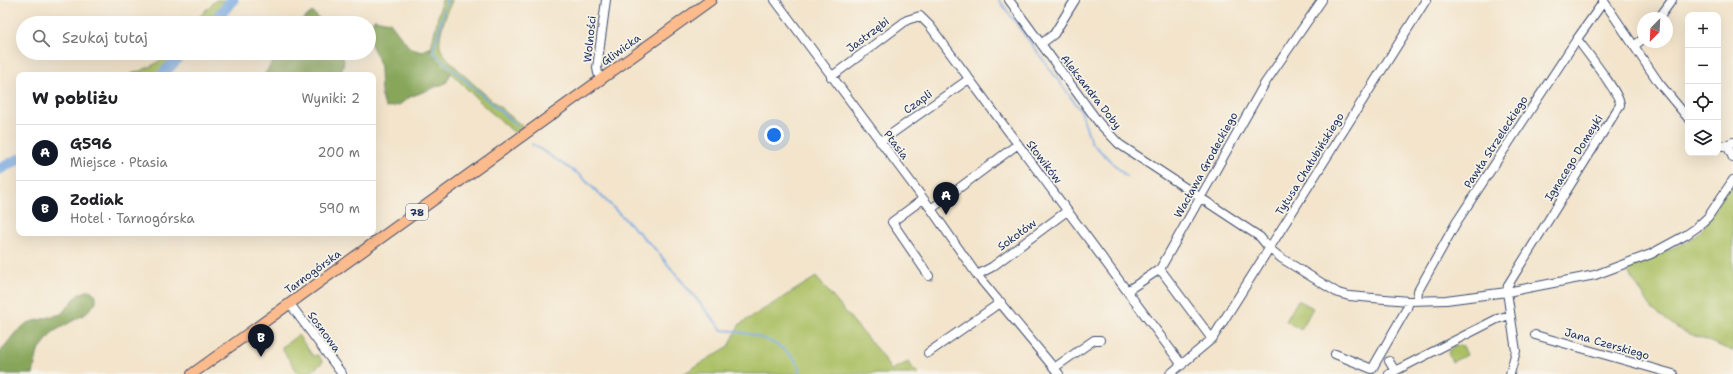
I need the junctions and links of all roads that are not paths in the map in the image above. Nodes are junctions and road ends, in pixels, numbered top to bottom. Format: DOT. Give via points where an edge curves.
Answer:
graph roads {
  1 [pos="606,0"];
  2 [pos="711,0"];
  3 [pos="775,0"];
  4 [pos="1009,0"];
  5 [pos="1075,0"];
  6 [pos="1322,0"];
  7 [pos="1426,0"];
  8 [pos="1603,0"];
  9 [pos="1672,0"];
  10 [pos="1663,12"];
  11 [pos="920,16"];
  12 [pos="1577,39"];
  13 [pos="1041,44"];
  14 [pos="1637,44"];
  15 [pos="1634,46"];
  16 [pos="831,77"];
  17 [pos="969,79"];
  18 [pos="601,80"];
  19 [pos="1685,114"];
  20 [pos="545,120"];
  21 [pos="880,142"];
  22 [pos="1018,144"];
  23 [pos="1730,144"];
  24 [pos="1733,158"];
  25 [pos="1733,180"];
  26 [pos="1201,198"];
  27 [pos="923,199"];
  28 [pos="931,209"];
  29 [pos="1067,210"];
  30 [pos="1270,249"];
  31 [pos="1160,269"];
  32 [pos="977,275"];
  33 [pos="929,276"];
  34 [pos="1127,291"];
  35 [pos="1507,292"];
  36 [pos="1417,300"];
  37 [pos="1408,301"];
  38 [pos="1001,302"];
  39 [pos="290,304"];
  40 [pos="1510,315"];
  41 [pos="1535,335"];
  42 [pos="1212,339"];
  43 [pos="1100,340"];
  44 [pos="928,353"];
  45 [pos="1335,354"];
  46 [pos="1389,361"];
  47 [pos="1182,365"];
  48 [pos="1057,371"];
  49 [pos="1174,373"];
  50 [pos="1392,373"];
  51 [pos="192,374"];
  52 [pos="342,374"];
  53 [pos="1510,374"];
  54 [pos="1672,374"];
  1 -- 18 [label="street, Wolności" via="598,68"];
  2 -- 18 [label="main road, Gliwicka / 78"];
  3 -- 16 [label="street, Ptasia"];
  4 -- 13 [label="street, Aleksandra Doby"];
  5 -- 13 [label="street" via="1054,34"];
  6 -- 26 [label="street, Wacława Grodeckiego" via="1265,83"];
  7 -- 30 [label="street, Tytusa Chałubińskiego"];
  8 -- 12 [label="street, Pawła Strzeleckiego"];
  8 -- 15 [label="street"];
  9 -- 10 [label="street"];
  11 -- 16 [label="street, Jastrzębi" via="907,20"];
  11 -- 17 [label="street, Słowików"];
  12 -- 35 [label="street, Ignacego Domeyki" via="1613,88 1620,105 1508,285"];
  12 -- 36 [label="street, Pawła Strzeleckiego" via="1456,223 1418,291"];
  13 -- 26 [label="street, Aleksandra Doby" via="1109,134 1132,154"];
  14 -- 15 [label="street"];
  15 -- 19 [label="street" via="1659,83"];
  16 -- 21 [label="street, Ptasia"];
  17 -- 21 [label="street, Czapli"];
  17 -- 22 [label="street, Słowików"];
  18 -- 20 [label="main road, Gliwicka / 78"];
  20 -- 39 [label="main road, Tarnogórska / 78"];
  21 -- 27 [label="street, Ptasia"];
  22 -- 28 [label="street"];
  22 -- 29 [label="street, Słowików"];
  23 -- 24 [label="street"];
  25 -- 35 [label="street" via="1708,217 1686,235 1651,254 1594,275"];
  26 -- 30 [label="street, Aleksandra Doby" via="1260,236"];
  26 -- 31 [label="street, Wacława Grodeckiego"];
  27 -- 28 [label="street, Ptasia"];
  27 -- 33 [label="street" via="892,222"];
  28 -- 32 [label="street, Ptasia"];
  29 -- 32 [label="street, Sokołów" via="992,267"];
  29 -- 34 [label="street, Słowików"];
  30 -- 37 [label="street" via="1286,262 1338,293"];
  30 -- 42 [label="street, Tytusa Chałubińskiego"];
  31 -- 34 [label="street"];
  31 -- 42 [label="street"];
  32 -- 38 [label="street, Ptasia"];
  34 -- 47 [label="street, Słowików"];
  35 -- 36 [label="street" via="1446,300"];
  35 -- 40 [label="street"];
  36 -- 37 [label="street"];
  37 -- 45 [label="street" via="1407,308 1372,368"];
  38 -- 44 [label="street"];
  38 -- 48 [label="street, Ptasia"];
  39 -- 51 [label="main road, Tarnogórska / 78"];
  39 -- 52 [label="street, Sosnowa"];
  40 -- 50 [label="street" via="1497,319"];
  40 -- 53 [label="street" via="1516,351"];
  41 -- 54 [label="street, Jana Czerskiego"];
  42 -- 47 [label="street, Tytusa Chałubińskiego"];
  43 -- 48 [label="street" via="1094,340"];
  46 -- 50 [label="street"];
  47 -- 49 [label="street, Tytusa Chałubińskiego"];
}
